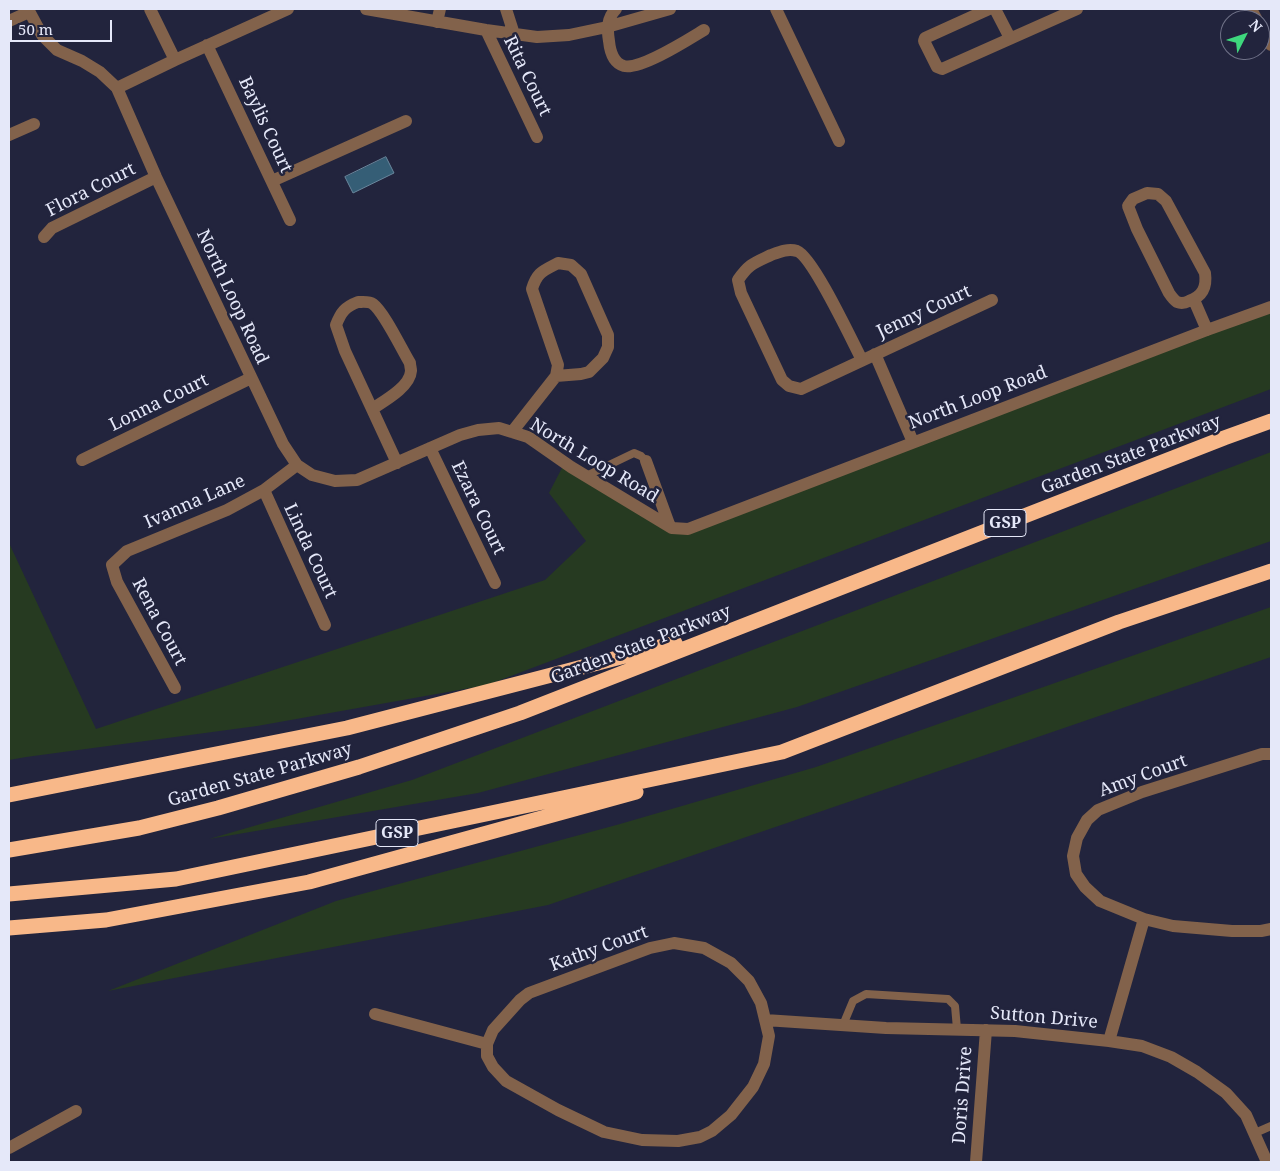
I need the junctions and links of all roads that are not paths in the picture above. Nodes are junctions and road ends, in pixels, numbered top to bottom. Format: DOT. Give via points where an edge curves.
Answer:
graph roads {
  1 [pos="150,9"];
  2 [pos="288,9"];
  3 [pos="366,9"];
  4 [pos="440,9"];
  5 [pos="506,9"];
  6 [pos="616,9"];
  7 [pos="670,9"];
  8 [pos="776,9"];
  9 [pos="989,9"];
  10 [pos="995,9"];
  11 [pos="1077,9"];
  12 [pos="29,10"];
  13 [pos="9,21"];
  14 [pos="437,22"];
  15 [pos="607,27"];
  16 [pos="486,30"];
  17 [pos="704,30"];
  18 [pos="514,34"];
  19 [pos="1010,38"];
  20 [pos="207,45"];
  21 [pos="175,60"];
  22 [pos="117,88"];
  23 [pos="406,121"];
  24 [pos="34,124"];
  25 [pos="9,135"];
  26 [pos="537,137"];
  27 [pos="839,141"];
  28 [pos="156,177"];
  29 [pos="272,181"];
  30 [pos="290,220"];
  31 [pos="44,237"];
  32 [pos="992,300"];
  33 [pos="1194,300"];
  34 [pos="1271,307"];
  35 [pos="1206,330"];
  36 [pos="876,354"];
  37 [pos="862,360"];
  38 [pos="556,376"];
  39 [pos="252,378"];
  40 [pos="372,410"];
  41 [pos="1271,422"];
  42 [pos="512,432"];
  43 [pos="913,442"];
  44 [pos="430,448"];
  45 [pos="82,460"];
  46 [pos="646,461"];
  47 [pos="397,464"];
  48 [pos="298,465"];
  49 [pos="586,476"];
  50 [pos="264,490"];
  51 [pos="672,528"];
  52 [pos="113,571"];
  53 [pos="1271,571"];
  54 [pos="495,583"];
  55 [pos="325,625"];
  56 [pos="739,627"];
  57 [pos="175,688"];
  58 [pos="782,752"];
  59 [pos="1271,754"];
  60 [pos="9,795"];
  61 [pos="9,850"];
  62 [pos="9,894"];
  63 [pos="1144,919"];
  64 [pos="9,928"];
  65 [pos="1271,929"];
  66 [pos="376,1014"];
  67 [pos="765,1020"];
  68 [pos="843,1025"];
  69 [pos="957,1029"];
  70 [pos="986,1030"];
  71 [pos="1109,1041"];
  72 [pos="487,1044"];
  73 [pos="76,1111"];
  74 [pos="1271,1126"];
  75 [pos="1255,1133"];
  76 [pos="9,1148"];
  77 [pos="976,1162"];
  78 [pos="1267,1162"];
  1 -- 21 [label="street"];
  2 -- 20 [label="street"];
  3 -- 14 [label="street"];
  4 -- 14 [label="street"];
  5 -- 18 [label="street"];
  6 -- 15 [label="street"];
  7 -- 15 [label="street"];
  8 -- 27 [label="street"];
  9 -- 19 [label="street" via="925,38 937,67 942,69"];
  10 -- 19 [label="street"];
  11 -- 19 [label="street"];
  12 -- 13 [label="street"];
  12 -- 22 [label="street" via="42,35 57,50 100,72"];
  14 -- 16 [label="street"];
  15 -- 17 [label="street" via="610,50 615,60 624,66 635,66 664,53"];
  15 -- 18 [label="street" via="568,35 537,37"];
  16 -- 18 [label="street"];
  16 -- 26 [label="street, Rita Court"];
  20 -- 21 [label="street"];
  20 -- 29 [label="street, Baylis Court"];
  21 -- 22 [label="street"];
  22 -- 28 [label="street, North Loop Road"];
  23 -- 29 [label="street"];
  24 -- 25 [label="street"];
  28 -- 31 [label="street, Flora Court" via="52,228"];
  28 -- 39 [label="street, North Loop Road"];
  29 -- 30 [label="street, Baylis Court"];
  32 -- 36 [label="street, Jenny Court"];
  33 -- 33 [label="street" via="1184,304 1176,302 1169,293 1137,230 1128,206 1132,200 1147,193 1158,194 1166,201 1204,273 1206,282 1202,294"];
  33 -- 35 [label="street"];
  34 -- 35 [label="street, North Loop Road"];
  35 -- 43 [label="street, North Loop Road"];
  36 -- 37 [label="street"];
  36 -- 43 [label="street, Jenny Court"];
  37 -- 37 [label="street" via="828,292 797,251 784,250 745,269 738,280 741,293 782,380 801,388"];
  38 -- 38 [label="street" via="558,365 532,288 535,277 558,263 571,266 581,274 608,335 608,347 603,358 589,372"];
  38 -- 42 [label="street"];
  39 -- 45 [label="street, Lonna Court"];
  39 -- 48 [label="street, North Loop Road" via="283,444"];
  40 -- 40 [label="street" via="336,325 340,314 358,302 373,304 380,311 412,372 400,389"];
  40 -- 47 [label="street"];
  41 -- 56 [label="highway, Garden State Parkway / GSP"];
  42 -- 44 [label="street, North Loop Road" via="499,428 478,430"];
  42 -- 49 [label="street, North Loop Road" via="528,437"];
  43 -- 51 [label="street, North Loop Road" via="688,529"];
  44 -- 47 [label="street, North Loop Road"];
  44 -- 54 [label="street, Ezara Court"];
  46 -- 49 [label="lane" via="634,453"];
  46 -- 51 [label="street"];
  47 -- 48 [label="street, North Loop Road" via="357,480 335,481 312,475"];
  48 -- 50 [label="street, Ivanna Lane"];
  49 -- 51 [label="street, North Loop Road"];
  50 -- 52 [label="street, Ivanna Lane" via="227,510 128,551 112,565"];
  50 -- 55 [label="street, Linda Court"];
  52 -- 57 [label="street, Rena Court"];
  53 -- 58 [label="highway, GSP" via="1119,622"];
  56 -- 60 [label="highway" via="347,728"];
  56 -- 61 [label="highway, Garden State Parkway / GSP" via="520,713 359,767 139,828"];
  58 -- 62 [label="highway, GSP" via="176,879"];
  58 -- 64 [label="highway" via="309,882 106,920"];
  59 -- 63 [label="street, Amy Court" via="1262,754 1142,792 1098,810 1086,820 1073,856 1076,874 1100,901"];
  63 -- 65 [label="street, Amy Court" via="1173,926"];
  63 -- 71 [label="street"];
  66 -- 72 [label="street"];
  67 -- 68 [label="street, Sutton Drive"];
  67 -- 72 [label="street, Kathy Court" via="761,1003 749,981 731,963 704,948 674,943 650,948 529,993 493,1030"];
  67 -- 72 [label="street, Kathy Court" via="769,1036 764,1064 753,1087 731,1115 712,1131 678,1141 642,1140 604,1132 558,1110 506,1081 487,1056"];
  68 -- 69 [label="street, Sutton Drive"];
  68 -- 69 [label="lane" via="853,1001 866,994 948,999 955,1006"];
  69 -- 70 [label="street, Sutton Drive"];
  70 -- 71 [label="street, Sutton Drive"];
  70 -- 77 [label="street, Doris Drive"];
  71 -- 75 [label="street, Sutton Drive" via="1142,1046 1197,1072 1226,1093 1246,1115"];
  73 -- 76 [label="street"];
  74 -- 75 [label="lane"];
  75 -- 78 [label="street, Sutton Drive"];
}
